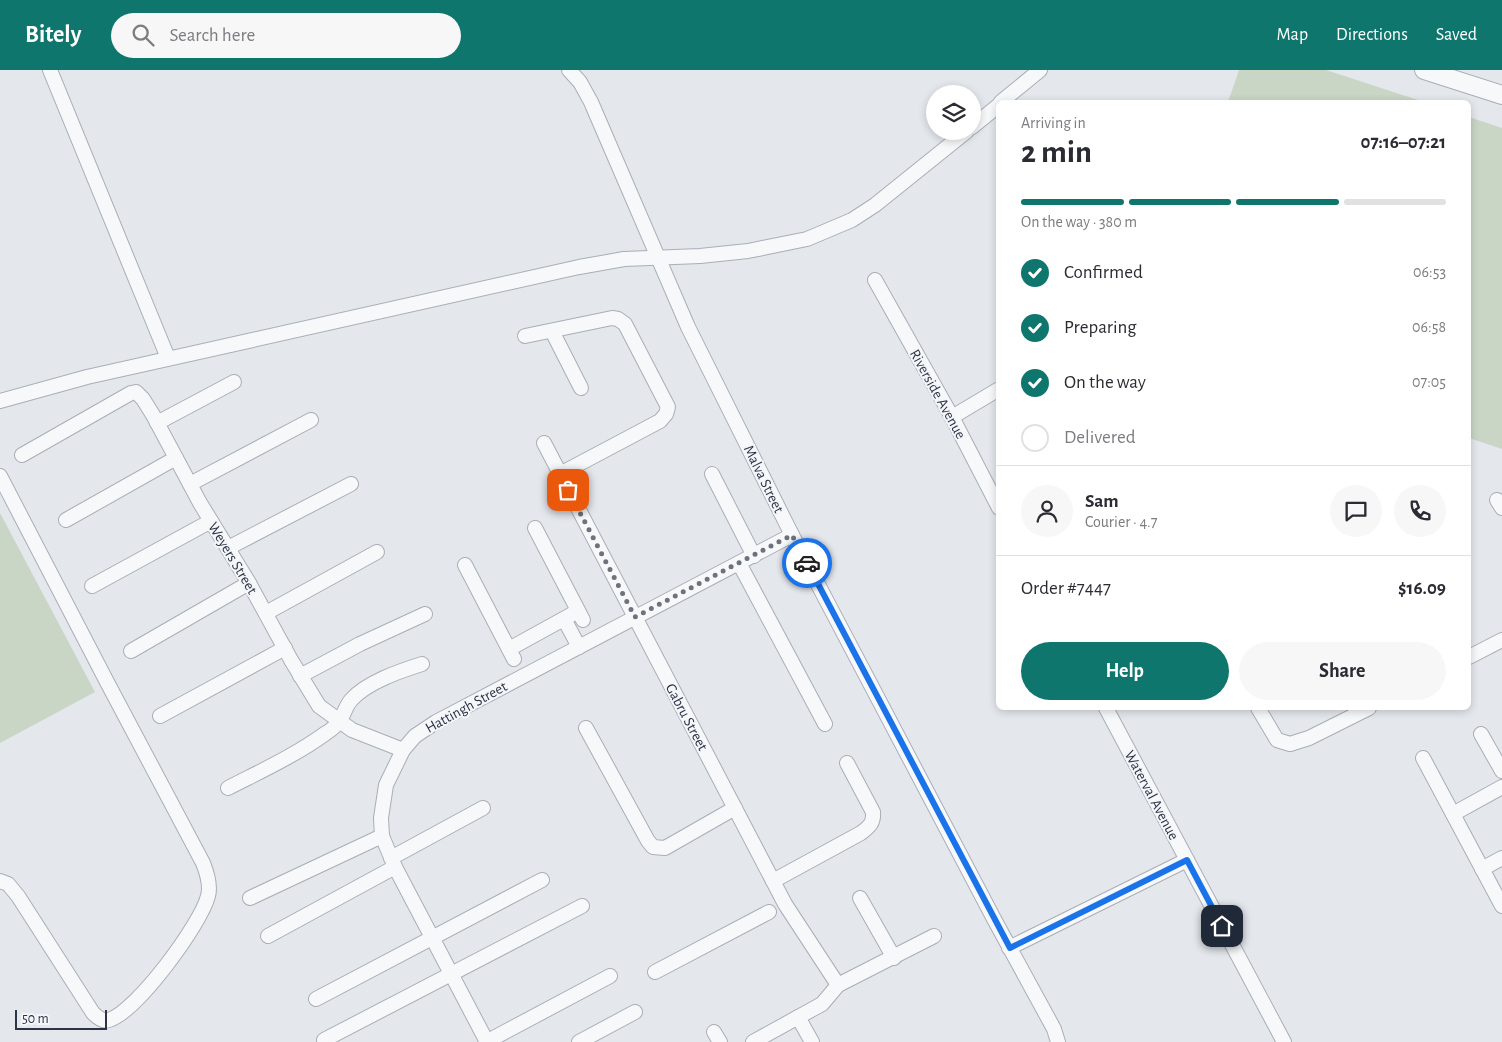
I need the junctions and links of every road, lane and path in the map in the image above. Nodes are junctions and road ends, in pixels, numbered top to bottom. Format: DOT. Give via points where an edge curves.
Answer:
graph roads {
  1 [pos="50,70"];
  2 [pos="569,70"];
  3 [pos="1040,70"];
  4 [pos="1424,70"];
  5 [pos="1502,95"];
  6 [pos="1005,100"];
  7 [pos="996,107"];
  8 [pos="981,120"];
  9 [pos="956,140"];
  10 [pos="658,258"];
  11 [pos="875,280"];
  12 [pos="552,331"];
  13 [pos="525,336"];
  14 [pos="168,358"];
  15 [pos="234,382"];
  16 [pos="581,388"];
  17 [pos="996,391"];
  18 [pos="0,402"];
  19 [pos="952,417"];
  20 [pos="311,420"];
  21 [pos="157,423"];
  22 [pos="544,443"];
  23 [pos="22,455"];
  24 [pos="176,458"];
  25 [pos="560,474"];
  26 [pos="712,474"];
  27 [pos="0,476"];
  28 [pos="190,484"];
  29 [pos="350,484"];
  30 [pos="996,502"];
  31 [pos="66,520"];
  32 [pos="211,522"];
  33 [pos="535,528"];
  34 [pos="792,535"];
  35 [pos="228,548"];
  36 [pos="377,552"];
  37 [pos="754,556"];
  38 [pos="739,563"];
  39 [pos="465,565"];
  40 [pos="249,583"];
  41 [pos="92,586"];
  42 [pos="266,613"];
  43 [pos="425,614"];
  44 [pos="635,617"];
  45 [pos="564,619"];
  46 [pos="1502,640"];
  47 [pos="579,647"];
  48 [pos="284,648"];
  49 [pos="131,651"];
  50 [pos="1471,656"];
  51 [pos="422,664"];
  52 [pos="300,676"];
  53 [pos="1107,710"];
  54 [pos="1259,710"];
  55 [pos="1365,710"];
  56 [pos="160,716"];
  57 [pos="340,722"];
  58 [pos="825,724"];
  59 [pos="586,728"];
  60 [pos="1481,734"];
  61 [pos="403,750"];
  62 [pos="1423,758"];
  63 [pos="847,764"];
  64 [pos="1502,771"];
  65 [pos="228,788"];
  66 [pos="1502,788"];
  67 [pos="483,808"];
  68 [pos="735,808"];
  69 [pos="1453,814"];
  70 [pos="382,836"];
  71 [pos="1502,858"];
  72 [pos="1187,860"];
  73 [pos="393,862"];
  74 [pos="1482,869"];
  75 [pos="542,880"];
  76 [pos="0,881"];
  77 [pos="773,881"];
  78 [pos="250,898"];
  79 [pos="860,898"];
  80 [pos="582,906"];
  81 [pos="1502,906"];
  82 [pos="777,908"];
  83 [pos="268,936"];
  84 [pos="934,936"];
  85 [pos="433,938"];
  86 [pos="1010,948"];
  87 [pos="894,958"];
  88 [pos="655,972"];
  89 [pos="452,974"];
  90 [pos="610,976"];
  91 [pos="838,985"];
  92 [pos="316,999"];
  93 [pos="635,1012"];
  94 [pos="798,1017"];
  95 [pos="324,1040"];
  96 [pos="487,1042"];
  97 [pos="579,1042"];
  98 [pos="753,1042"];
  99 [pos="812,1042"];
  100 [pos="1058,1042"];
  101 [pos="1284,1042"];
  1 -- 14 [label="street"];
  2 -- 10 [label="street, Malva Street" via="591,102"];
  3 -- 6 [label="street"];
  4 -- 5 [label="street"];
  7 -- 8 [label="street"];
  9 -- 10 [label="street" via="875,205 828,232 748,250"];
  10 -- 14 [label="street" via="624,259 579,267"];
  10 -- 34 [label="street, Malva Street" via="688,328"];
  11 -- 19 [label="street, Riverside Avenue"];
  12 -- 13 [label="street"];
  12 -- 16 [label="street"];
  12 -- 25 [label="street" via="618,319 624,324 668,407 660,421"];
  14 -- 18 [label="street"];
  15 -- 21 [label="street"];
  17 -- 19 [label="street"];
  19 -- 30 [label="street, Riverside Avenue"];
  20 -- 28 [label="street"];
  21 -- 23 [label="street, Weyers Street" via="143,399 136,392 131,393"];
  21 -- 24 [label="street, Weyers Street"];
  22 -- 25 [label="street, Gabru Street"];
  24 -- 28 [label="street, Weyers Street"];
  24 -- 31 [label="street"];
  25 -- 44 [label="street, Gabru Street"];
  26 -- 37 [label="street"];
  27 -- 76 [label="street" via="203,863 209,893 195,924 150,986 120,1014 103,1020 93,1014 18,896 8,884"];
  28 -- 32 [label="street, Weyers Street"];
  29 -- 35 [label="street"];
  32 -- 35 [label="street, Weyers Street"];
  32 -- 41 [label="street"];
  33 -- 45 [label="street" via="581,615"];
  34 -- 37 [label="street, Hattingh Street"];
  34 -- 86 [label="street, Malva Street"];
  35 -- 40 [label="street, Weyers Street"];
  36 -- 42 [label="street"];
  37 -- 38 [label="street, Hattingh Street"];
  38 -- 44 [label="street, Hattingh Street"];
  38 -- 58 [label="street"];
  39 -- 45 [label="street" via="512,654"];
  40 -- 42 [label="street, Weyers Street"];
  40 -- 49 [label="street"];
  42 -- 48 [label="street, Weyers Street"];
  43 -- 52 [label="street"];
  44 -- 47 [label="street, Hattingh Street"];
  44 -- 68 [label="street, Gabru Street"];
  45 -- 47 [label="street"];
  46 -- 50 [label="street"];
  47 -- 61 [label="street, Hattingh Street" via="436,722 415,736"];
  48 -- 52 [label="street, Weyers Street"];
  48 -- 56 [label="street"];
  51 -- 57 [label="street" via="385,678 361,692 345,708"];
  52 -- 57 [label="street, Weyers Street" via="319,706"];
  53 -- 72 [label="street, Waterval Avenue"];
  54 -- 55 [label="street" via="1277,740 1290,744"];
  57 -- 61 [label="street, Weyers Street"];
  57 -- 65 [label="street" via="296,752"];
  59 -- 68 [label="street" via="652,847 665,848"];
  60 -- 64 [label="street"];
  61 -- 70 [label="street, Hattingh Street" via="386,785"];
  62 -- 69 [label="street"];
  63 -- 77 [label="street" via="873,812 874,820 861,834"];
  66 -- 69 [label="street"];
  67 -- 73 [label="street"];
  68 -- 77 [label="street, Gabru Street"];
  69 -- 74 [label="street"];
  70 -- 73 [label="street, Hattingh Street"];
  70 -- 78 [label="street"];
  71 -- 74 [label="street"];
  72 -- 86 [label="street"];
  72 -- 101 [label="street, Waterval Avenue"];
  73 -- 83 [label="street"];
  73 -- 85 [label="street, Hattingh Street"];
  74 -- 81 [label="street"];
  75 -- 85 [label="street"];
  77 -- 82 [label="street, Gabru Street"];
  79 -- 87 [label="street"];
  80 -- 89 [label="street"];
  82 -- 88 [label="street"];
  82 -- 91 [label="street, Gabru Street"];
  84 -- 87 [label="street"];
  85 -- 89 [label="street, Hattingh Street"];
  85 -- 92 [label="street"];
  86 -- 100 [label="street, Malva Street"];
  87 -- 91 [label="street"];
  89 -- 95 [label="street"];
  89 -- 96 [label="street, Hattingh Street"];
  90 -- 96 [label="street"];
  91 -- 94 [label="street" via="822,1004"];
  93 -- 97 [label="street"];
  94 -- 98 [label="street"];
  94 -- 99 [label="street"];
}
